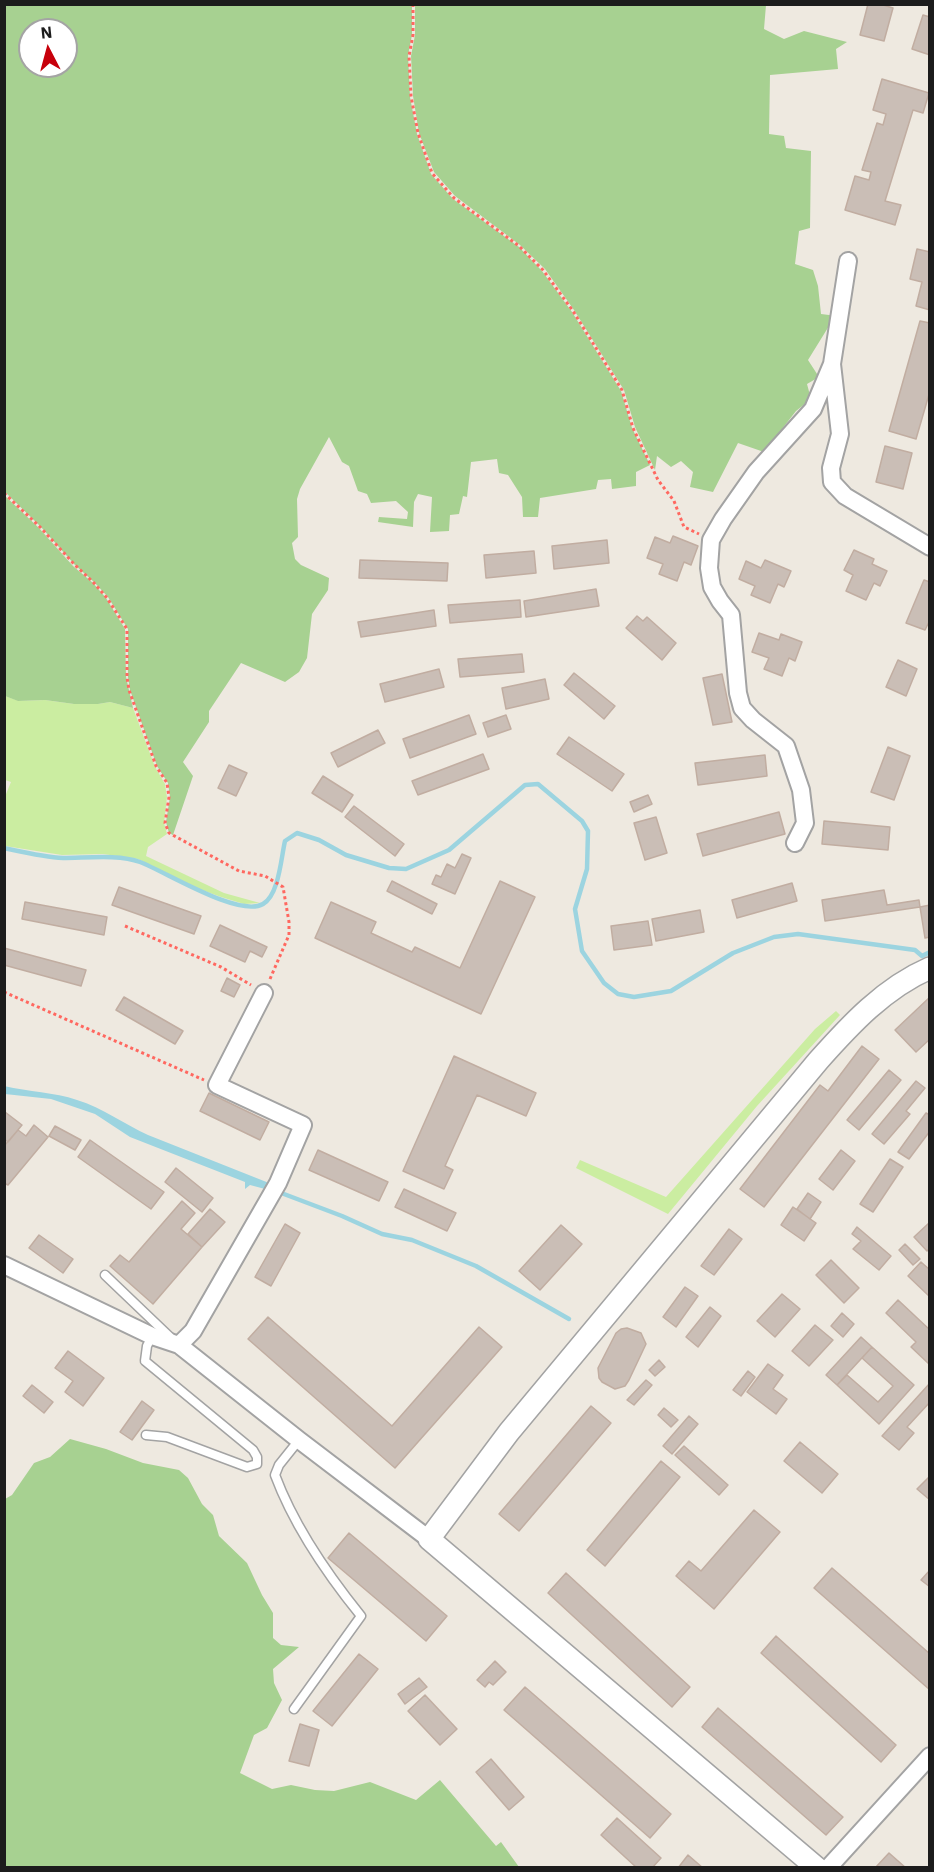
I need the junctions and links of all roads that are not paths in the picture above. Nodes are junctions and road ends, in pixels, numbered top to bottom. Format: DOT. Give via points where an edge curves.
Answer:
graph roads {
  1 [pos="848,261"];
  2 [pos="832,364"];
  3 [pos="930,546"];
  4 [pos="795,843"];
  5 [pos="930,968"];
  6 [pos="264,993"];
  7 [pos="4,1265"];
  8 [pos="105,1275"];
  9 [pos="152,1336"];
  10 [pos="179,1345"];
  11 [pos="146,1436"];
  12 [pos="299,1440"];
  13 [pos="429,1539"];
  14 [pos="294,1709"];
  15 [pos="930,1756"];
  16 [pos="817,1868"];
  17 [pos="828,1868"];
  1 -- 2 [label="street"];
  2 -- 3 [label="street" via="840,434 831,468 832,482 845,496"];
  2 -- 4 [label="street" via="813,409 756,472 711,540 712,586 731,615 742,708 786,746 801,790 805,823"];
  5 -- 13 [label="street" via="895,987 855,1021 818,1061 509,1432"];
  6 -- 10 [label="street" via="217,1085 303,1125 275,1187 194,1331"];
  7 -- 9 [label="street"];
  8 -- 10 [label="lane"];
  9 -- 10 [label="street"];
  9 -- 11 [label="lane" via="145,1361 254,1450 257,1464 247,1467 168,1437"];
  10 -- 12 [label="street"];
  12 -- 13 [label="street"];
  12 -- 14 [label="lane" via="275,1475 285,1503 361,1616"];
  13 -- 16 [label="street"];
  15 -- 17 [label="street"];
}
